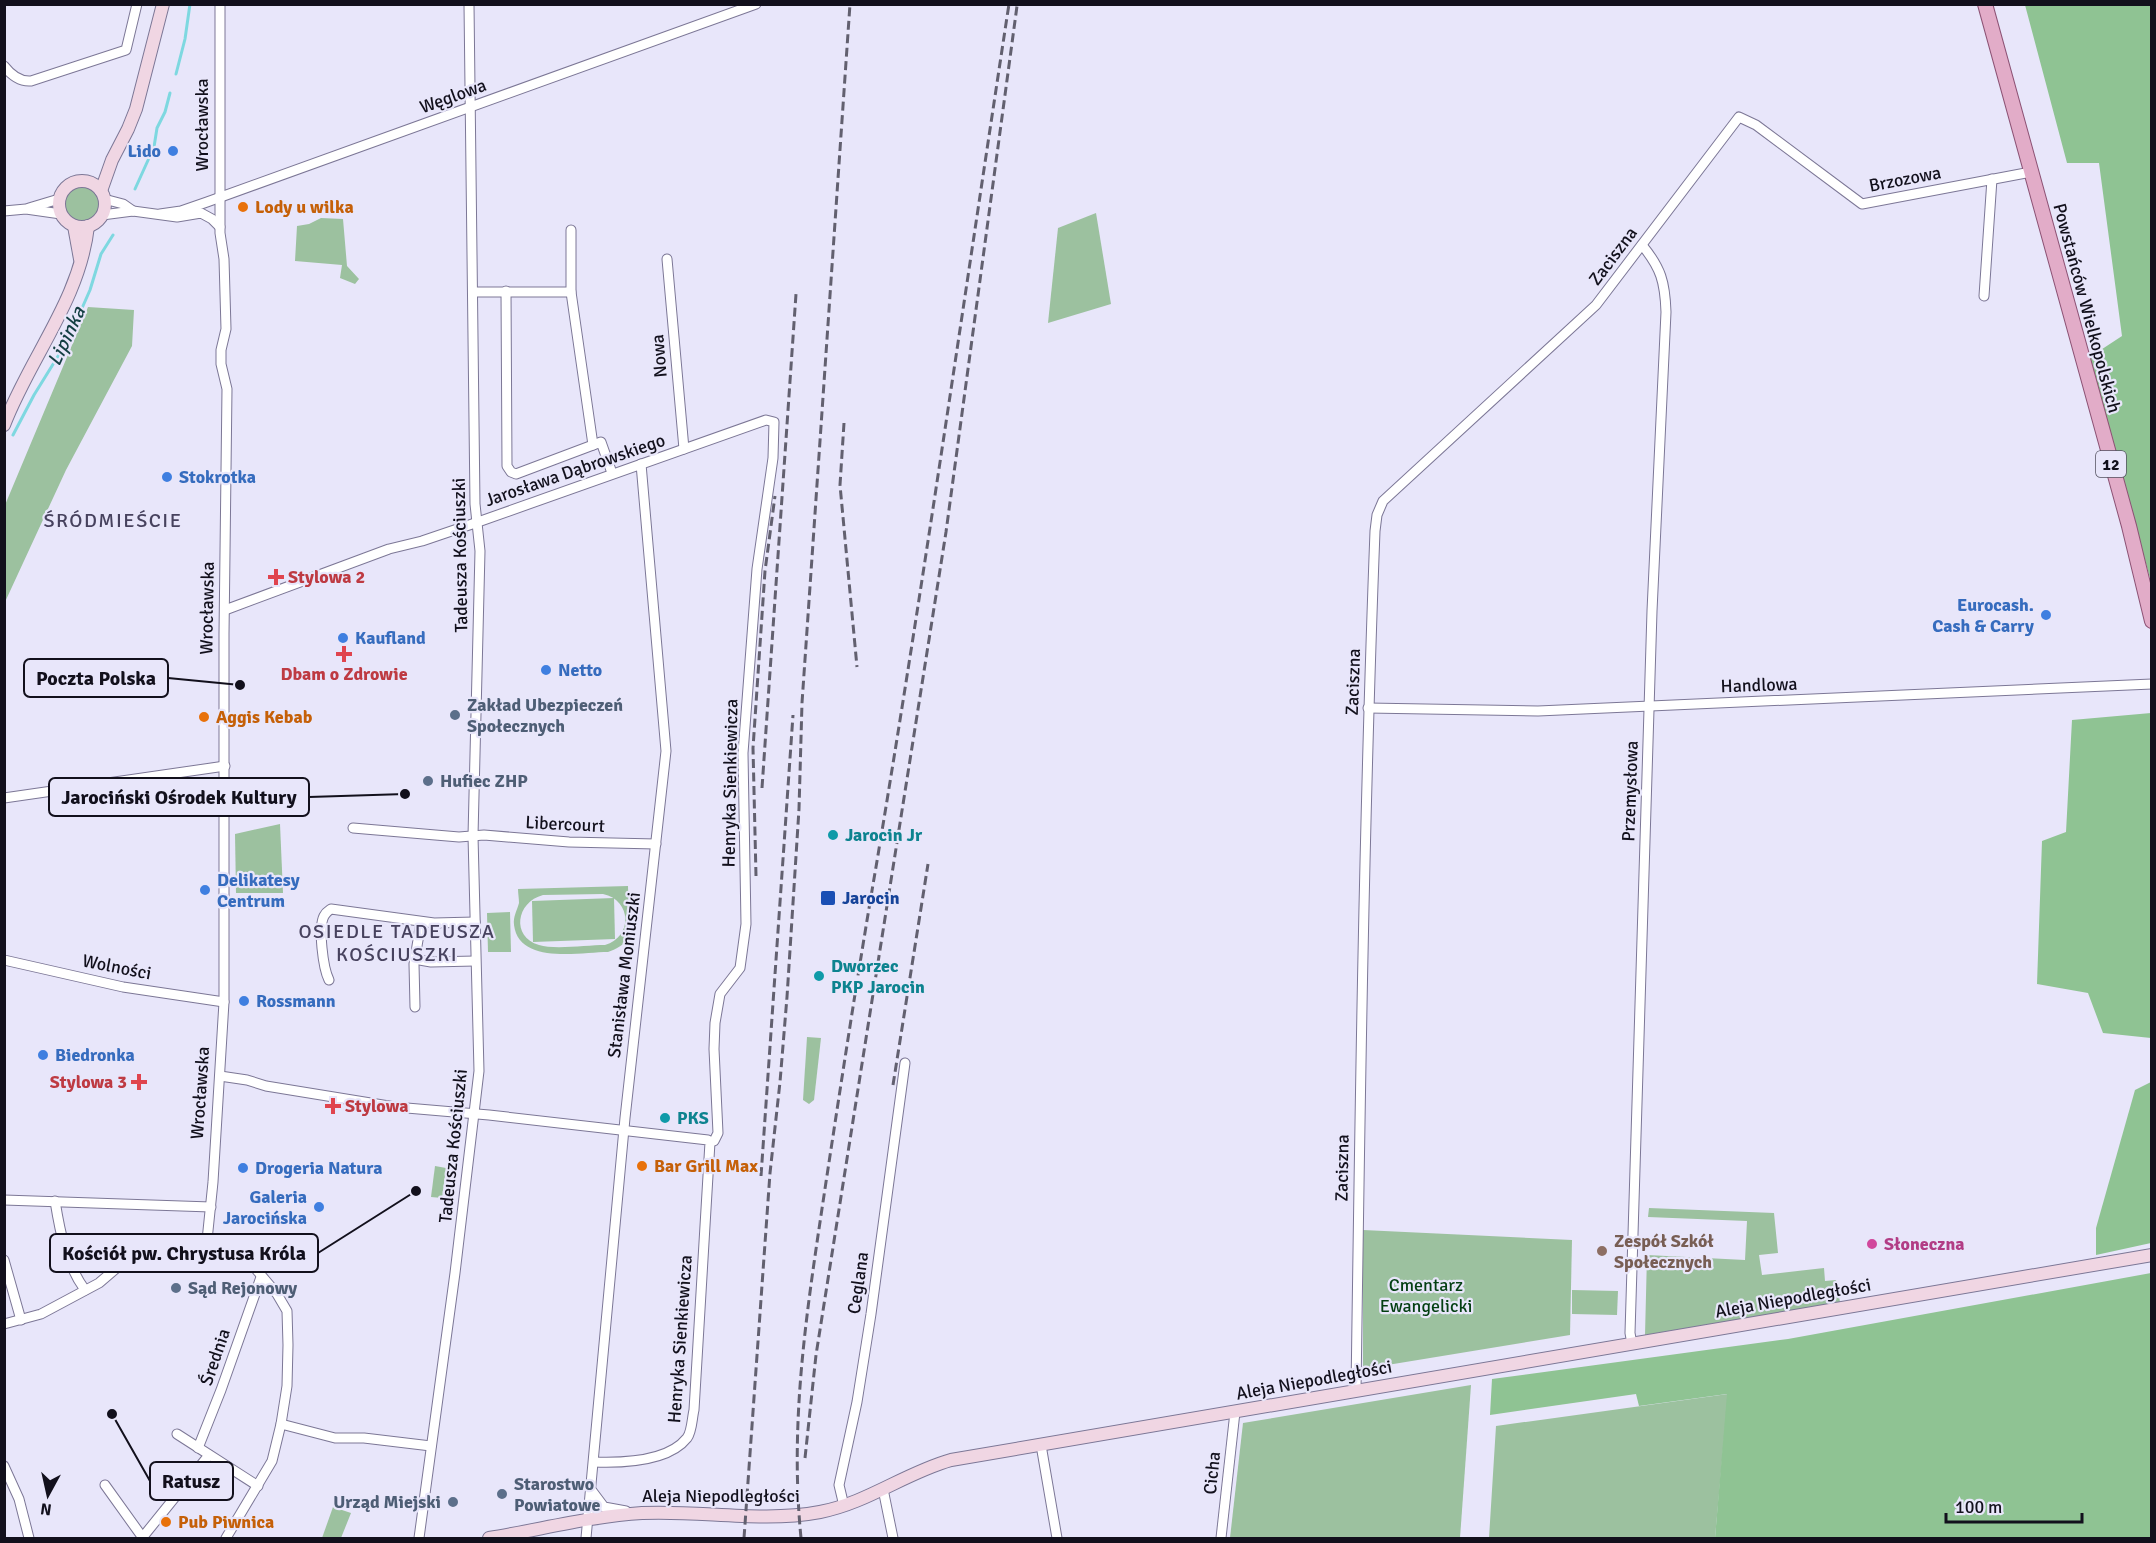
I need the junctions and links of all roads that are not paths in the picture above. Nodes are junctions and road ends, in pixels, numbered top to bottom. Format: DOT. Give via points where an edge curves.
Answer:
graph roads {
  1 [pos="137,4"];
  2 [pos="163,4"];
  3 [pos="220,4"];
  4 [pos="469,4"];
  5 [pos="756,4"];
  6 [pos="1984,4"];
  7 [pos="4,66"];
  8 [pos="470,108"];
  9 [pos="1739,117"];
  10 [pos="112,160"];
  11 [pos="2031,172"];
  12 [pos="1992,179"];
  13 [pos="89,182"];
  14 [pos="103,195"];
  15 [pos="221,197"];
  16 [pos="59,199"];
  17 [pos="26,209"];
  18 [pos="4,211"];
  19 [pos="133,211"];
  20 [pos="61,214"];
  21 [pos="160,214"];
  22 [pos="102,215"];
  23 [pos="74,226"];
  24 [pos="88,226"];
  25 [pos="220,227"];
  26 [pos="571,230"];
  27 [pos="1642,245"];
  28 [pos="667,259"];
  29 [pos="81,263"];
  30 [pos="506,291"];
  31 [pos="473,292"];
  32 [pos="571,292"];
  33 [pos="1984,296"];
  34 [pos="766,420"];
  35 [pos="4,425"];
  36 [pos="593,445"];
  37 [pos="684,449"];
  38 [pos="641,464"];
  39 [pos="612,474"];
  40 [pos="478,522"];
  41 [pos="225,610"];
  42 [pos="2151,621"];
  43 [pos="2151,684"];
  44 [pos="1649,706"];
  45 [pos="1368,708"];
  46 [pos="225,766"];
  47 [pos="4,798"];
  48 [pos="353,828"];
  49 [pos="473,836"];
  50 [pos="656,844"];
  51 [pos="421,922"];
  52 [pos="475,922"];
  53 [pos="414,959"];
  54 [pos="4,960"];
  55 [pos="475,961"];
  56 [pos="328,980"];
  57 [pos="224,1002"];
  58 [pos="415,1007"];
  59 [pos="905,1063"];
  60 [pos="220,1076"];
  61 [pos="475,1113"];
  62 [pos="624,1130"];
  63 [pos="710,1142"];
  64 [pos="4,1200"];
  65 [pos="55,1201"];
  66 [pos="210,1207"];
  67 [pos="206,1250"];
  68 [pos="2151,1255"];
  69 [pos="4,1260"];
  70 [pos="261,1277"];
  71 [pos="85,1290"];
  72 [pos="21,1320"];
  73 [pos="4,1324"];
  74 [pos="1632,1344"];
  75 [pos="1356,1391"];
  76 [pos="1235,1412"];
  77 [pos="281,1424"];
  78 [pos="177,1434"];
  79 [pos="1041,1445"];
  80 [pos="431,1446"];
  81 [pos="198,1448"];
  82 [pos="209,1455"];
  83 [pos="594,1462"];
  84 [pos="4,1466"];
  85 [pos="105,1485"];
  86 [pos="258,1486"];
  87 [pos="883,1489"];
  88 [pos="592,1491"];
  89 [pos="844,1506"];
  90 [pos="643,1513"];
  91 [pos="588,1521"];
  92 [pos="142,1538"];
  93 [pos="29,1539"];
  94 [pos="226,1539"];
  95 [pos="419,1539"];
  96 [pos="489,1539"];
  97 [pos="586,1539"];
  98 [pos="893,1539"];
  99 [pos="1057,1539"];
  100 [pos="1221,1539"];
  1 -- 7 [label="street" via="126,50 31,81 17,78"];
  2 -- 10 [label="main road" via="136,110"];
  3 -- 15 [label="street, Wrocławska"];
  4 -- 8 [label="street, Tadeusza Kościuszki"];
  5 -- 8 [label="street, Węglowa"];
  6 -- 11 [label="main road, Powstańców Wielkopolskich / 12"];
  8 -- 15 [label="street, Węglowa"];
  8 -- 31 [label="street, Tadeusza Kościuszki"];
  9 -- 12 [label="street, Brzozowa" via="1755,124 1862,204"];
  9 -- 27 [label="street, Zaciszna"];
  10 -- 13 [label="main road"];
  10 -- 14 [label="main road"];
  11 -- 12 [label="street, Brzozowa"];
  11 -- 42 [label="main road, Powstańców Wielkopolskich / 12" via="2129,526"];
  12 -- 33 [label="street"];
  13 -- 14 [label="main road"];
  13 -- 16 [label="main road" via="71,183"];
  14 -- 19 [label="street, Węglowa"];
  14 -- 22 [label="main road"];
  15 -- 21 [label="street, Węglowa"];
  15 -- 25 [label="street, Wrocławska"];
  16 -- 17 [label="street"];
  16 -- 20 [label="main road"];
  17 -- 18 [label="street"];
  17 -- 20 [label="street"];
  19 -- 21 [label="street, Węglowa"];
  19 -- 22 [label="street, Węglowa"];
  20 -- 23 [label="main road"];
  21 -- 25 [label="street, Węglowa" via="177,217 201,213"];
  22 -- 24 [label="main road"];
  23 -- 24 [label="main road"];
  23 -- 29 [label="main road"];
  24 -- 29 [label="main road"];
  25 -- 41 [label="street, Wrocławska" via="226,329 221,364 227,389"];
  26 -- 32 [label="street"];
  27 -- 44 [label="street, Przemysłowa" via="1662,276 1666,312"];
  27 -- 45 [label="street, Zaciszna" via="1596,305 1383,501 1375,531"];
  28 -- 37 [label="street, Nowa"];
  29 -- 35 [label="main road"];
  30 -- 31 [label="street"];
  30 -- 32 [label="street"];
  30 -- 36 [label="street" via="507,466 516,474"];
  31 -- 40 [label="street, Tadeusza Kościuszki"];
  32 -- 36 [label="street"];
  34 -- 37 [label="street, Jarosława Dąbrowskiego"];
  34 -- 63 [label="street, Henryka Sienkiewicza" via="774,422 773,458 757,569 743,753 746,924 740,968 720,993 718,1003 714,1049 718,1133"];
  36 -- 39 [label="street" via="601,442"];
  37 -- 38 [label="street, Jarosława Dąbrowskiego"];
  38 -- 39 [label="street, Jarosława Dąbrowskiego"];
  38 -- 50 [label="street, Stanisława Moniuszki" via="665,740"];
  39 -- 40 [label="street, Jarosława Dąbrowskiego"];
  40 -- 41 [label="street, Jarosława Dąbrowskiego"];
  40 -- 49 [label="street, Tadeusza Kościuszki"];
  41 -- 46 [label="street, Wrocławska"];
  43 -- 44 [label="street, Handlowa"];
  44 -- 45 [label="street, Handlowa" via="1538,711"];
  44 -- 74 [label="street, Przemysłowa"];
  45 -- 75 [label="street, Zaciszna"];
  46 -- 47 [label="street"];
  46 -- 57 [label="street, Wrocławska"];
  48 -- 49 [label="street, Libercourt"];
  49 -- 50 [label="street, Libercourt"];
  49 -- 52 [label="street, Tadeusza Kościuszki"];
  50 -- 62 [label="street, Stanisława Moniuszki"];
  51 -- 52 [label="street"];
  51 -- 53 [label="street"];
  51 -- 56 [label="street" via="339,908 328,911 321,930"];
  52 -- 55 [label="street, Tadeusza Kościuszki"];
  53 -- 55 [label="street"];
  53 -- 58 [label="street"];
  54 -- 57 [label="street, Wolności" via="123,987"];
  55 -- 61 [label="street, Tadeusza Kościuszki" via="479,1071"];
  57 -- 60 [label="street, Wrocławska"];
  59 -- 89 [label="street, Ceglana" via="871,1314 839,1485"];
  60 -- 61 [label="street" via="395,1107"];
  60 -- 66 [label="street, Wrocławska"];
  61 -- 62 [label="street"];
  61 -- 80 [label="street, Tadeusza Kościuszki"];
  62 -- 63 [label="street" via="705,1138"];
  62 -- 83 [label="street, Stanisława Moniuszki"];
  63 -- 83 [label="street, Henryka Sienkiewicza" via="694,1410 689,1437 676,1448 643,1460"];
  64 -- 65 [label="street"];
  65 -- 66 [label="street"];
  65 -- 71 [label="street" via="68,1257"];
  66 -- 67 [label="street, Wrocławska"];
  67 -- 70 [label="street" via="242,1258"];
  67 -- 71 [label="street" via="148,1247"];
  68 -- 74 [label="main road, Aleja Niepodległości"];
  69 -- 72 [label="street"];
  70 -- 77 [label="street" via="287,1311 287,1376"];
  70 -- 81 [label="street, Średnia"];
  71 -- 72 [label="street" via="41,1314"];
  72 -- 73 [label="street"];
  74 -- 75 [label="main road, Aleja Niepodległości"];
  75 -- 76 [label="main road, Aleja Niepodległości"];
  76 -- 79 [label="main road, Aleja Niepodległości"];
  76 -- 100 [label="street, Cicha"];
  77 -- 80 [label="street" via="335,1438"];
  77 -- 86 [label="street" via="272,1461"];
  78 -- 81 [label="street"];
  79 -- 87 [label="main road, Aleja Niepodległości" via="940,1463"];
  79 -- 99 [label="street"];
  80 -- 95 [label="street, Tadeusza Kościuszki"];
  81 -- 82 [label="street"];
  82 -- 86 [label="street"];
  82 -- 92 [label="street"];
  83 -- 88 [label="street, Stanisława Moniuszki"];
  84 -- 93 [label="street" via="19,1498"];
  85 -- 92 [label="street"];
  86 -- 94 [label="street"];
  87 -- 89 [label="main road, Aleja Niepodległości"];
  87 -- 98 [label="street"];
  88 -- 90 [label="street" via="608,1509"];
  88 -- 91 [label="street, Stanisława Moniuszki"];
  89 -- 90 [label="main road, Aleja Niepodległości" via="768,1517"];
  90 -- 91 [label="main road, Aleja Niepodległości"];
  91 -- 96 [label="main road, Aleja Niepodległości"];
  91 -- 97 [label="street, Stanisława Moniuszki"];
}
